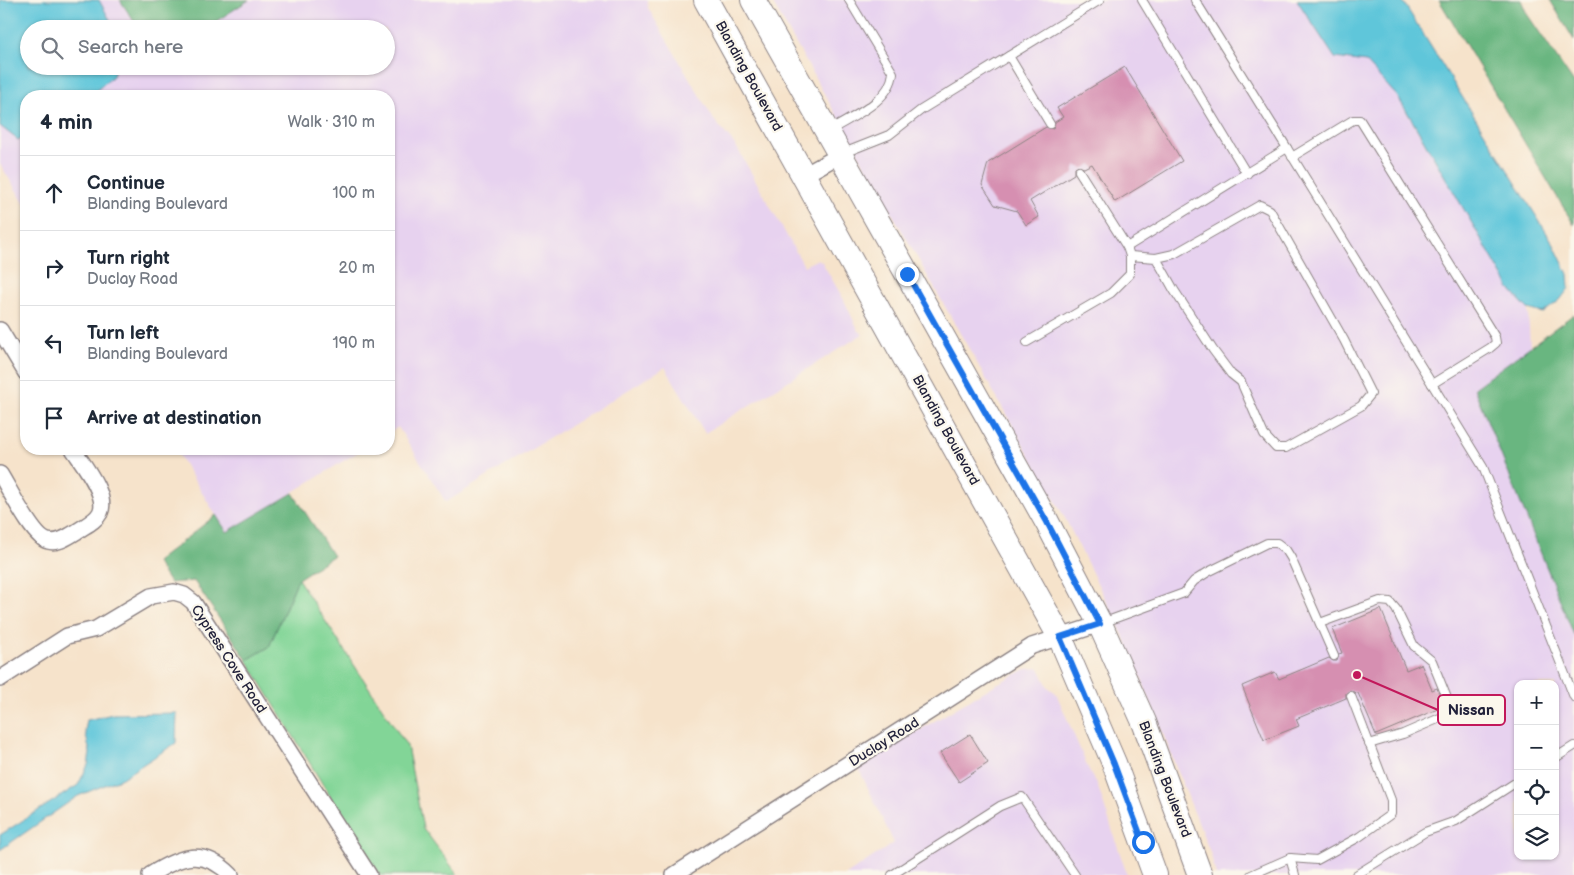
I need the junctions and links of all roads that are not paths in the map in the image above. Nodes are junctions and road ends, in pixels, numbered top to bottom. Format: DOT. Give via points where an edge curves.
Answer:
graph roads {
  1 [pos="706,0"];
  2 [pos="753,0"];
  3 [pos="849,0"];
  4 [pos="1100,0"];
  5 [pos="1142,0"];
  6 [pos="1196,0"];
  7 [pos="1008,56"];
  8 [pos="1050,124"];
  9 [pos="827,132"];
  10 [pos="1287,148"];
  11 [pos="840,155"];
  12 [pos="1292,157"];
  13 [pos="1079,171"];
  14 [pos="1247,174"];
  15 [pos="804,175"];
  16 [pos="1127,247"];
  17 [pos="1130,256"];
  18 [pos="1156,258"];
  19 [pos="0,330"];
  20 [pos="1027,342"];
  21 [pos="20,362"];
  22 [pos="1432,384"];
  23 [pos="77,455"];
  24 [pos="0,474"];
  25 [pos="1320,623"];
  26 [pos="1100,624"];
  27 [pos="1060,637"];
  28 [pos="1334,656"];
  29 [pos="0,680"];
  30 [pos="1351,696"];
  31 [pos="1574,696"];
  32 [pos="1369,744"];
  33 [pos="1574,746"];
  34 [pos="1559,755"];
  35 [pos="1514,785"];
  36 [pos="1290,858"];
  37 [pos="150,875"];
  38 [pos="231,875"];
  39 [pos="369,875"];
  40 [pos="674,875"];
  41 [pos="892,875"];
  42 [pos="1075,875"];
  43 [pos="1155,875"];
  44 [pos="1200,875"];
  45 [pos="1252,875"];
  46 [pos="1295,875"];
  47 [pos="1356,875"];
  1 -- 15 [label="main road, Blanding Boulevard"];
  2 -- 9 [label="main road, Blanding Boulevard"];
  3 -- 9 [label="lane" via="893,73 892,80 881,98"];
  4 -- 7 [label="lane"];
  5 -- 14 [label="lane"];
  6 -- 10 [label="lane"];
  7 -- 8 [label="lane"];
  7 -- 11 [label="lane" via="914,115 889,135"];
  9 -- 11 [label="main road, Blanding Boulevard"];
  10 -- 12 [label="lane"];
  10 -- 14 [label="lane"];
  11 -- 15 [label="street"];
  11 -- 26 [label="main road, Blanding Boulevard" via="1043,514"];
  12 -- 22 [label="lane"];
  12 -- 22 [label="lane" via="1353,120 1360,120 1495,337 1496,343"];
  13 -- 16 [label="lane"];
  14 -- 16 [label="lane"];
  15 -- 27 [label="main road, Blanding Boulevard"];
  16 -- 17 [label="lane"];
  17 -- 18 [label="lane"];
  17 -- 20 [label="lane" via="1130,274 1117,288"];
  18 -- 18 [label="lane" via="1174,254 1260,205 1270,210 1371,394 1361,406 1286,448 1276,448 1264,435 1241,382 1214,350"];
  19 -- 21 [label="street"];
  22 -- 31 [label="lane" via="1483,467"];
  23 -- 24 [label="street" via="100,492 102,502 94,520 61,541 47,541 37,534"];
  25 -- 26 [label="lane" via="1286,550 1277,544 1267,543 1208,572 1184,593"];
  25 -- 28 [label="lane"];
  25 -- 32 [label="lane" via="1380,601 1390,602 1414,646 1432,661 1445,690 1450,703 1440,718"];
  26 -- 27 [label="street, Duclay Road"];
  26 -- 44 [label="main road, Blanding Boulevard" via="1144,722"];
  27 -- 40 [label="street, Duclay Road" via="1032,646"];
  27 -- 43 [label="main road, Blanding Boulevard" via="1114,764"];
  29 -- 39 [label="street, Cypress Cove Road" via="66,636 96,629 151,596 174,592 184,596 193,602"];
  30 -- 32 [label="lane"];
  32 -- 36 [label="lane" via="1391,800 1391,814 1359,837 1317,860"];
  33 -- 34 [label="lane"];
  35 -- 47 [label="lane" via="1456,822 1425,832"];
  36 -- 45 [label="lane"];
  36 -- 46 [label="lane"];
  37 -- 38 [label="street" via="169,862 187,857 203,857 219,863"];
  41 -- 42 [label="lane" via="1000,806 1022,797"];
}
